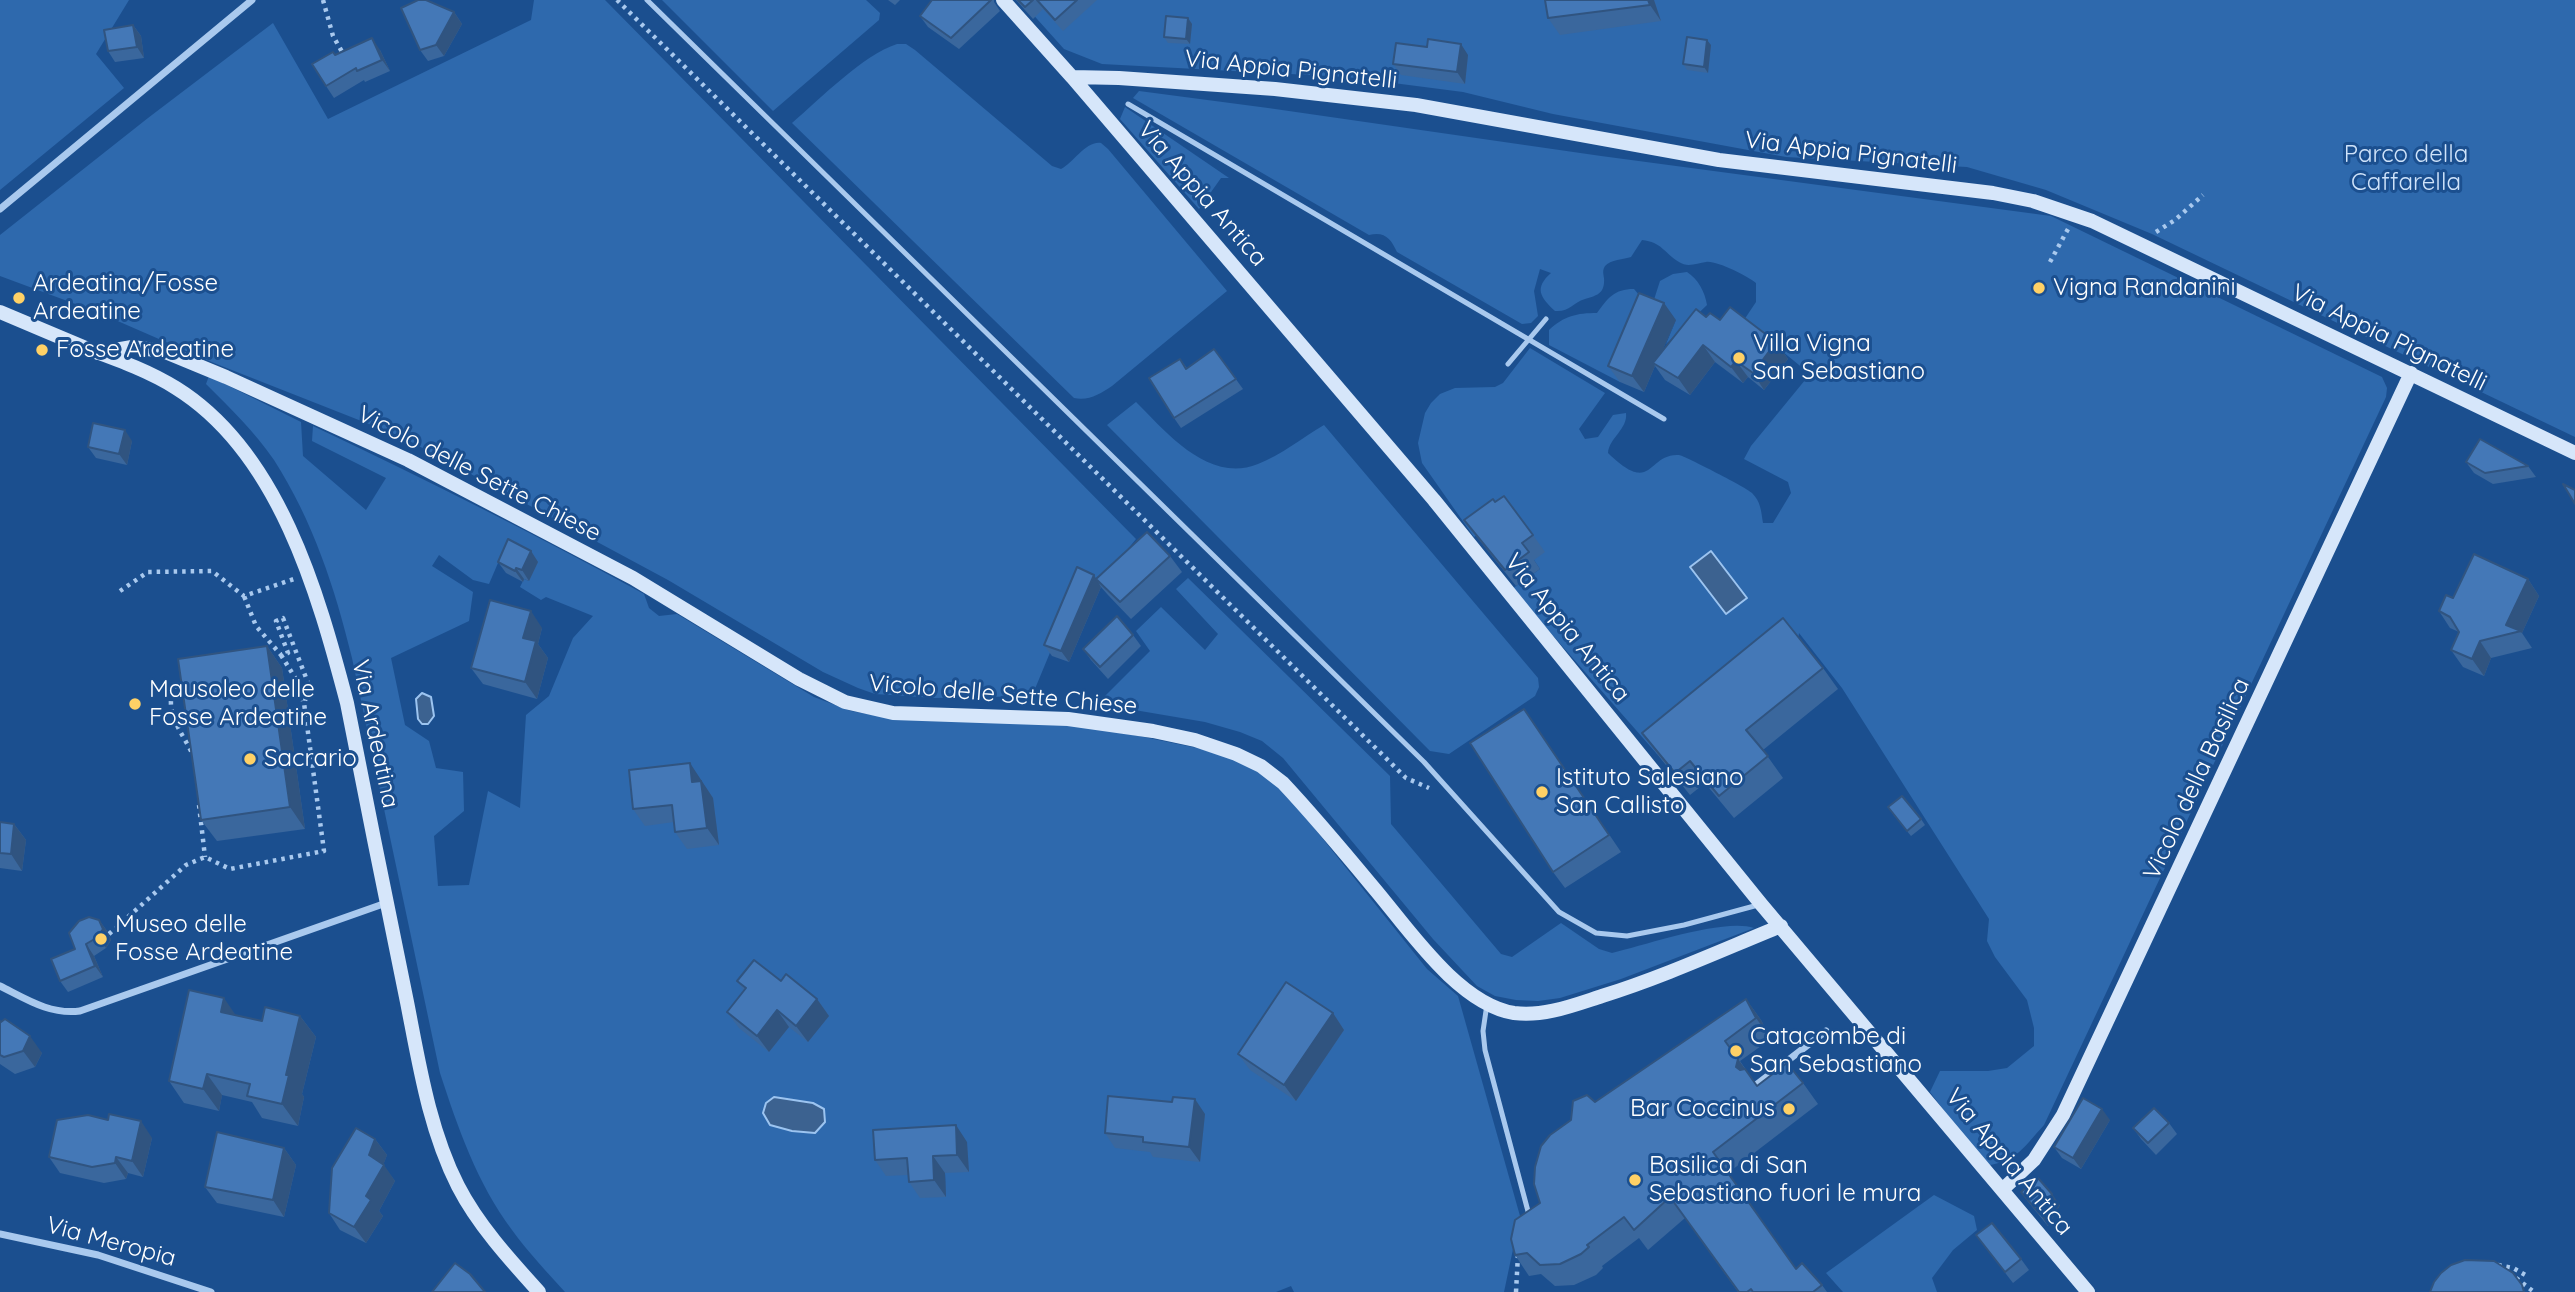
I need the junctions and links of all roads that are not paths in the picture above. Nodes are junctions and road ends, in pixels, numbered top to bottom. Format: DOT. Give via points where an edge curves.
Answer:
graph roads {
  1 [pos="252,0"];
  2 [pos="647,0"];
  3 [pos="1003,0"];
  4 [pos="1072,77"];
  5 [pos="1128,104"];
  6 [pos="0,209"];
  7 [pos="0,312"];
  8 [pos="1546,319"];
  9 [pos="1528,340"];
  10 [pos="99,353"];
  11 [pos="1508,364"];
  12 [pos="2411,373"];
  13 [pos="1664,419"];
  14 [pos="2575,453"];
  15 [pos="386,904"];
  16 [pos="1762,904"];
  17 [pos="1781,926"];
  18 [pos="0,986"];
  19 [pos="1487,1004"];
  20 [pos="1826,1031"];
  21 [pos="1756,1085"];
  22 [pos="2002,1190"];
  23 [pos="1530,1220"];
  24 [pos="0,1234"];
  25 [pos="211,1292"];
  26 [pos="539,1292"];
  27 [pos="2088,1292"];
  1 -- 6 [label="street"];
  2 -- 16 [label="lane" via="1424,762 1559,912 1596,933 1615,936 1648,933"];
  3 -- 4 [label="main road, Via Appia Antica"];
  4 -- 12 [label="main road, Via Appia Pignatelli" via="1275,89 1416,105 1719,160 2033,201 2147,247"];
  4 -- 16 [label="main road, Via Appia Antica" via="1434,500"];
  5 -- 9 [label="lane"];
  7 -- 10 [label="main road, Via Ardeatina"];
  8 -- 9 [label="lane"];
  9 -- 11 [label="lane"];
  9 -- 13 [label="lane"];
  10 -- 15 [label="main road, Via Ardeatina" via="148,373 199,404 243,451 272,495 328,631 347,703"];
  10 -- 19 [label="main road, Vicolo delle Sette Chiese" via="132,347 163,351 408,460 633,578 845,702 892,713 1103,723 1195,740 1245,757 1283,783 1426,950"];
  12 -- 14 [label="main road, Via Appia Pignatelli"];
  12 -- 22 [label="main road, Vicolo della Basilica" via="2063,1115 2034,1160"];
  15 -- 18 [label="street" via="80,1011 47,1009"];
  15 -- 26 [label="main road, Via Ardeatina" via="422,1077 446,1158 473,1211"];
  16 -- 17 [label="main road, Via Appia Antica"];
  17 -- 19 [label="main road, Vicolo delle Sette Chiese" via="1638,984 1559,1009 1524,1014"];
  17 -- 22 [label="main road, Via Appia Antica"];
  19 -- 23 [label="lane" via="1485,1049"];
  20 -- 21 [label="street"];
  22 -- 27 [label="main road, Via Appia Antica"];
  24 -- 25 [label="street, Via Meropia" via="98,1255"];
}
